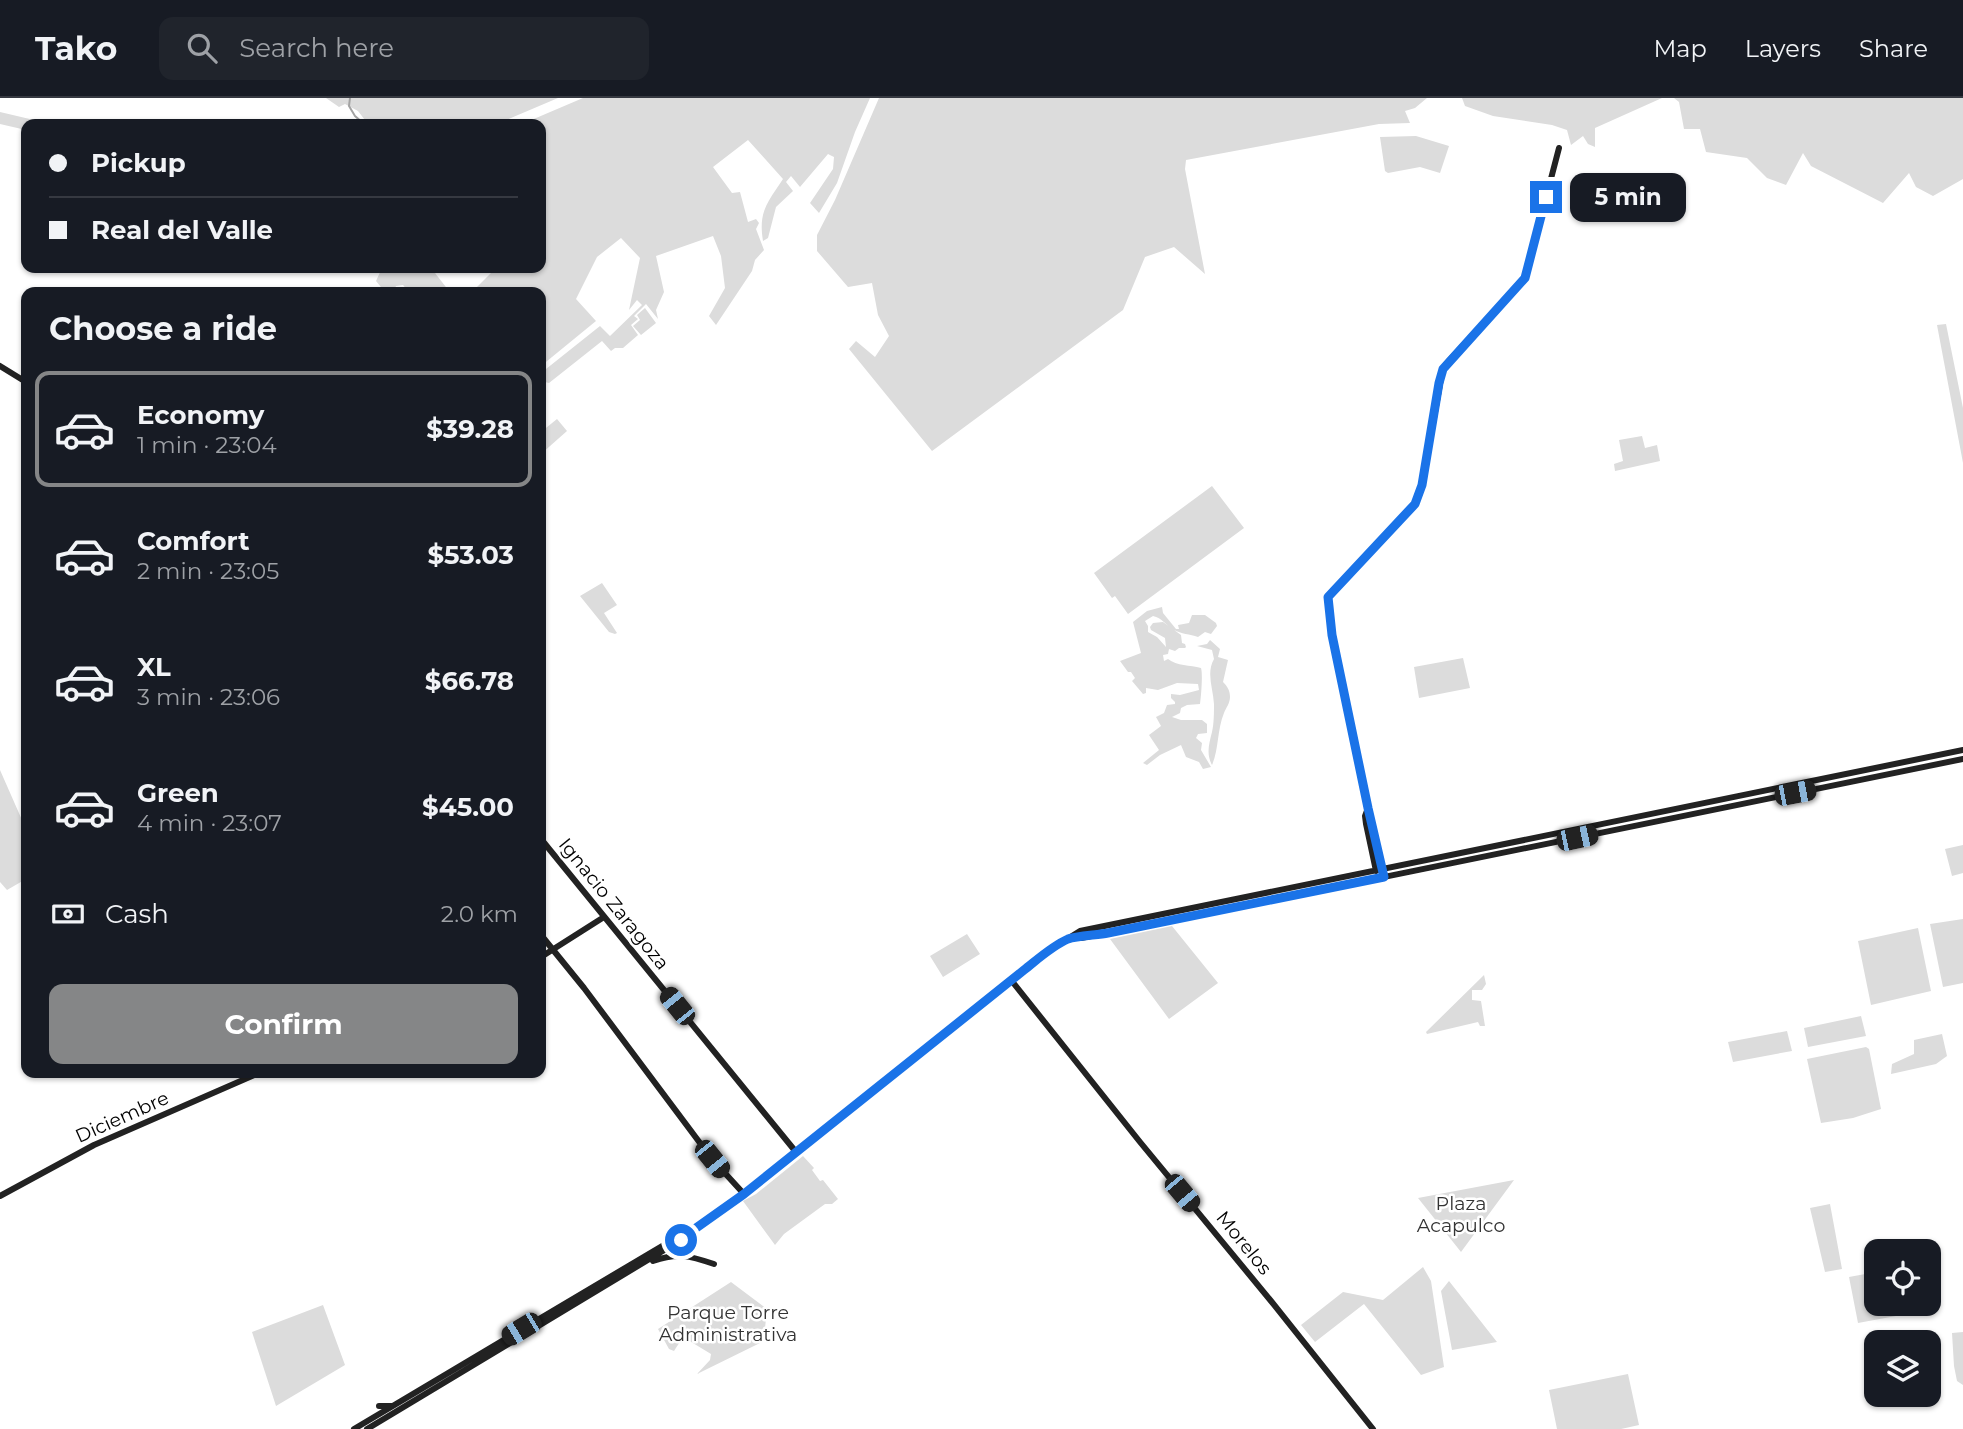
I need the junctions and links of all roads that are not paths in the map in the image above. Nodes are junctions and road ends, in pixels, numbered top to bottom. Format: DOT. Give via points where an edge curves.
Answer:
graph roads {
  1 [pos="1559,148"];
  2 [pos="0,366"];
  3 [pos="21,379"];
  4 [pos="1963,750"];
  5 [pos="1963,760"];
  6 [pos="546,845"];
  7 [pos="1481,848"];
  8 [pos="1452,855"];
  9 [pos="1458,862"];
  10 [pos="1435,867"];
  11 [pos="1379,869"];
  12 [pos="1381,878"];
  13 [pos="604,917"];
  14 [pos="1070,938"];
  15 [pos="546,941"];
  16 [pos="552,949"];
  17 [pos="546,953"];
  18 [pos="1011,980"];
  19 [pos="248,1078"];
  20 [pos="796,1152"];
  21 [pos="744,1194"];
  22 [pos="0,1196"];
  23 [pos="689,1233"];
  24 [pos="714,1264"];
  25 [pos="632,1270"];
  26 [pos="379,1406"];
  27 [pos="393,1406"];
  28 [pos="354,1429"];
  29 [pos="367,1429"];
  30 [pos="1373,1429"];
  1 -- 11 [label="main road" via="1525,278 1443,369 1420,496 1328,597 1368,808 1365,816"];
  2 -- 3 [label="main road"];
  4 -- 7 [label="main road"];
  5 -- 9 [label="main road"];
  6 -- 13 [label="main road, Ignacio Zaragoza"];
  7 -- 8 [label="main road"];
  7 -- 9 [label="main road"];
  8 -- 9 [label="main road"];
  8 -- 10 [label="main road"];
  8 -- 11 [label="main road"];
  9 -- 10 [label="main road"];
  10 -- 12 [label="main road"];
  11 -- 12 [label="main road"];
  11 -- 14 [label="main road" via="1106,925"];
  12 -- 14 [label="main road"];
  13 -- 16 [label="main road"];
  13 -- 20 [label="main road, Ignacio Zaragoza"];
  14 -- 18 [label="main road"];
  15 -- 16 [label="main road"];
  16 -- 17 [label="main road"];
  16 -- 21 [label="main road" via="712,1159"];
  18 -- 20 [label="main road"];
  18 -- 30 [label="main road, Morelos"];
  19 -- 22 [label="main road, Diciembre" via="87,1149"];
  20 -- 21 [label="main road"];
  21 -- 23 [label="main road"];
  23 -- 25 [label="main road"];
  23 -- 27 [label="main road"];
  24 -- 25 [label="main road" via="676,1255"];
  25 -- 29 [label="main road"];
  26 -- 27 [label="main road"];
  27 -- 28 [label="main road"];
}
